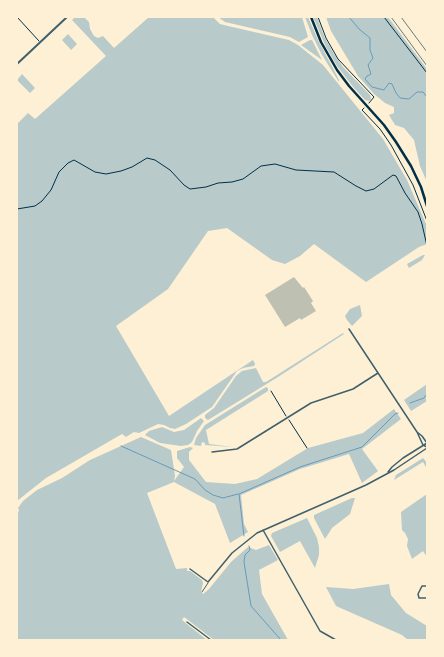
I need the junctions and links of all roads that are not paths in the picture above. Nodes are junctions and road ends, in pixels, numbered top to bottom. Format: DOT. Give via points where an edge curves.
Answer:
graph roads {
  1 [pos="67,17"];
  2 [pos="311,17"];
  3 [pos="17,64"];
  4 [pos="426,200"];
  5 [pos="427,206"];
  6 [pos="349,329"];
  7 [pos="378,373"];
  8 [pos="417,432"];
  9 [pos="427,443"];
  10 [pos="423,445"];
  11 [pos="427,448"];
  12 [pos="212,452"];
  13 [pos="388,472"];
  14 [pos="263,530"];
  15 [pos="190,569"];
  16 [pos="208,582"];
  17 [pos="427,586"];
  18 [pos="202,592"];
  19 [pos="427,598"];
  20 [pos="187,622"];
  21 [pos="211,640"];
  22 [pos="336,640"];
  1 -- 3 [label="street"];
  2 -- 4 [label="main road" via="331,60 396,142 411,166"];
  4 -- 5 [label="main road"];
  6 -- 7 [label="street"];
  7 -- 8 [label="street"];
  7 -- 12 [label="street" via="353,389 311,403 236,449"];
  8 -- 9 [label="street"];
  8 -- 10 [label="street"];
  9 -- 10 [label="street"];
  10 -- 11 [label="street"];
  10 -- 13 [label="street"];
  11 -- 13 [label="street"];
  13 -- 14 [label="street" via="354,490"];
  14 -- 16 [label="street" via="232,552"];
  14 -- 22 [label="street" via="320,631"];
  15 -- 16 [label="street"];
  16 -- 18 [label="lane"];
  17 -- 19 [label="street" via="422,586 418,594 418,598"];
  20 -- 21 [label="street"];
}
